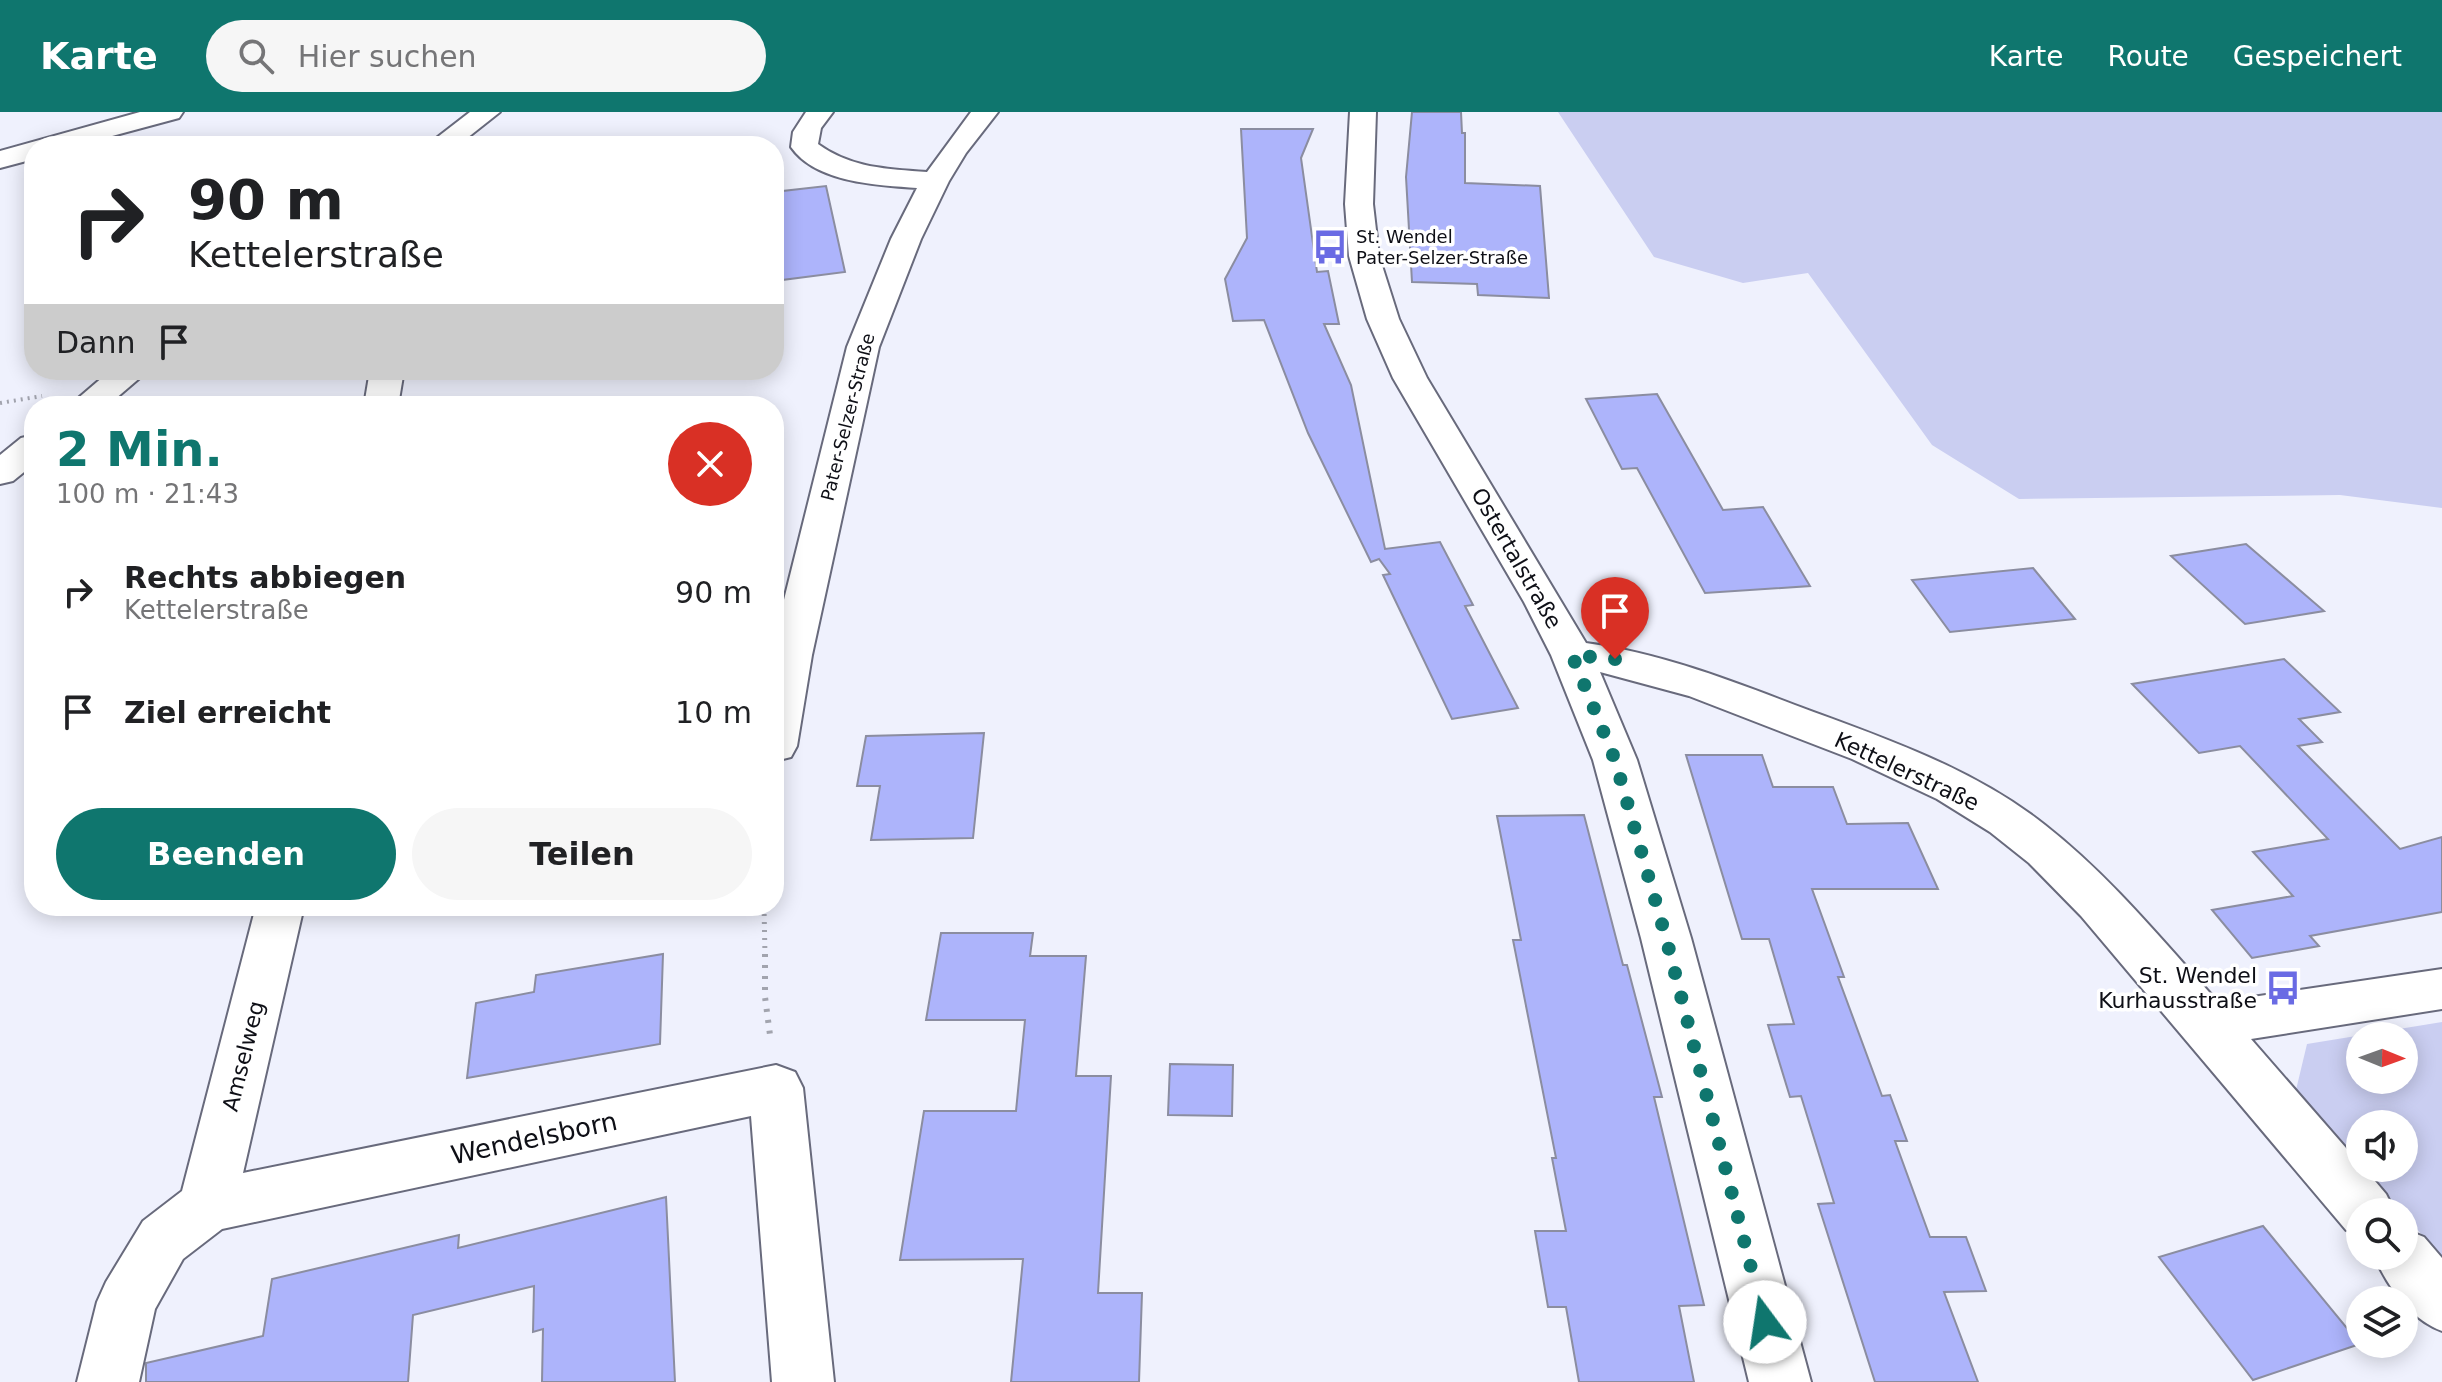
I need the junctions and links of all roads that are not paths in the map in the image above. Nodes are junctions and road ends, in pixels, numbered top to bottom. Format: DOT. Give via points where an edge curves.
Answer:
graph roads {
  1 [pos="170,112"];
  2 [pos="487,112"];
  3 [pos="820,112"];
  4 [pos="985,112"];
  5 [pos="1363,112"];
  6 [pos="82,136"];
  7 [pos="453,136"];
  8 [pos="24,153"];
  9 [pos="0,160"];
  10 [pos="935,181"];
  11 [pos="119,380"];
  12 [pos="99,396"];
  13 [pos="24,454"];
  14 [pos="0,473"];
  15 [pos="1572,655"];
  16 [pos="784,695"];
  17 [pos="278,916"];
  18 [pos="2442,989"];
  19 [pos="2208,1025"];
  20 [pos="2354,1198"];
  21 [pos="207,1206"];
  22 [pos="2415,1270"];
  23 [pos="2442,1303"];
  24 [pos="108,1382"];
  25 [pos="803,1382"];
  26 [pos="1780,1382"];
  1 -- 6 [label="street"];
  2 -- 7 [label="street"];
  3 -- 10 [label="street" via="804,136 805,147 819,159 842,171"];
  4 -- 10 [label="street, Pater-Selzer-Straße"];
  5 -- 15 [label="street, Ostertalstraße" via="1359,204 1364,256 1383,319 1410,378"];
  8 -- 9 [label="street"];
  10 -- 16 [label="street, Pater-Selzer-Straße" via="863,347"];
  11 -- 12 [label="street"];
  13 -- 14 [label="street"];
  15 -- 19 [label="street, Kettelerstraße" via="1615,659 1693,682 1843,739 1957,791 2005,819 2068,870"];
  15 -- 26 [label="street, Ostertalstraße" via="1615,760 1658,909"];
  17 -- 21 [label="street, Amselweg"];
  18 -- 19 [label="street"];
  19 -- 20 [label="street, Kettelerstraße"];
  21 -- 24 [label="street, Wendelsborn" via="163,1240 127,1302"];
  21 -- 25 [label="street, Wendelsborn" via="776,1088"];
  22 -- 23 [label="street"];
}
